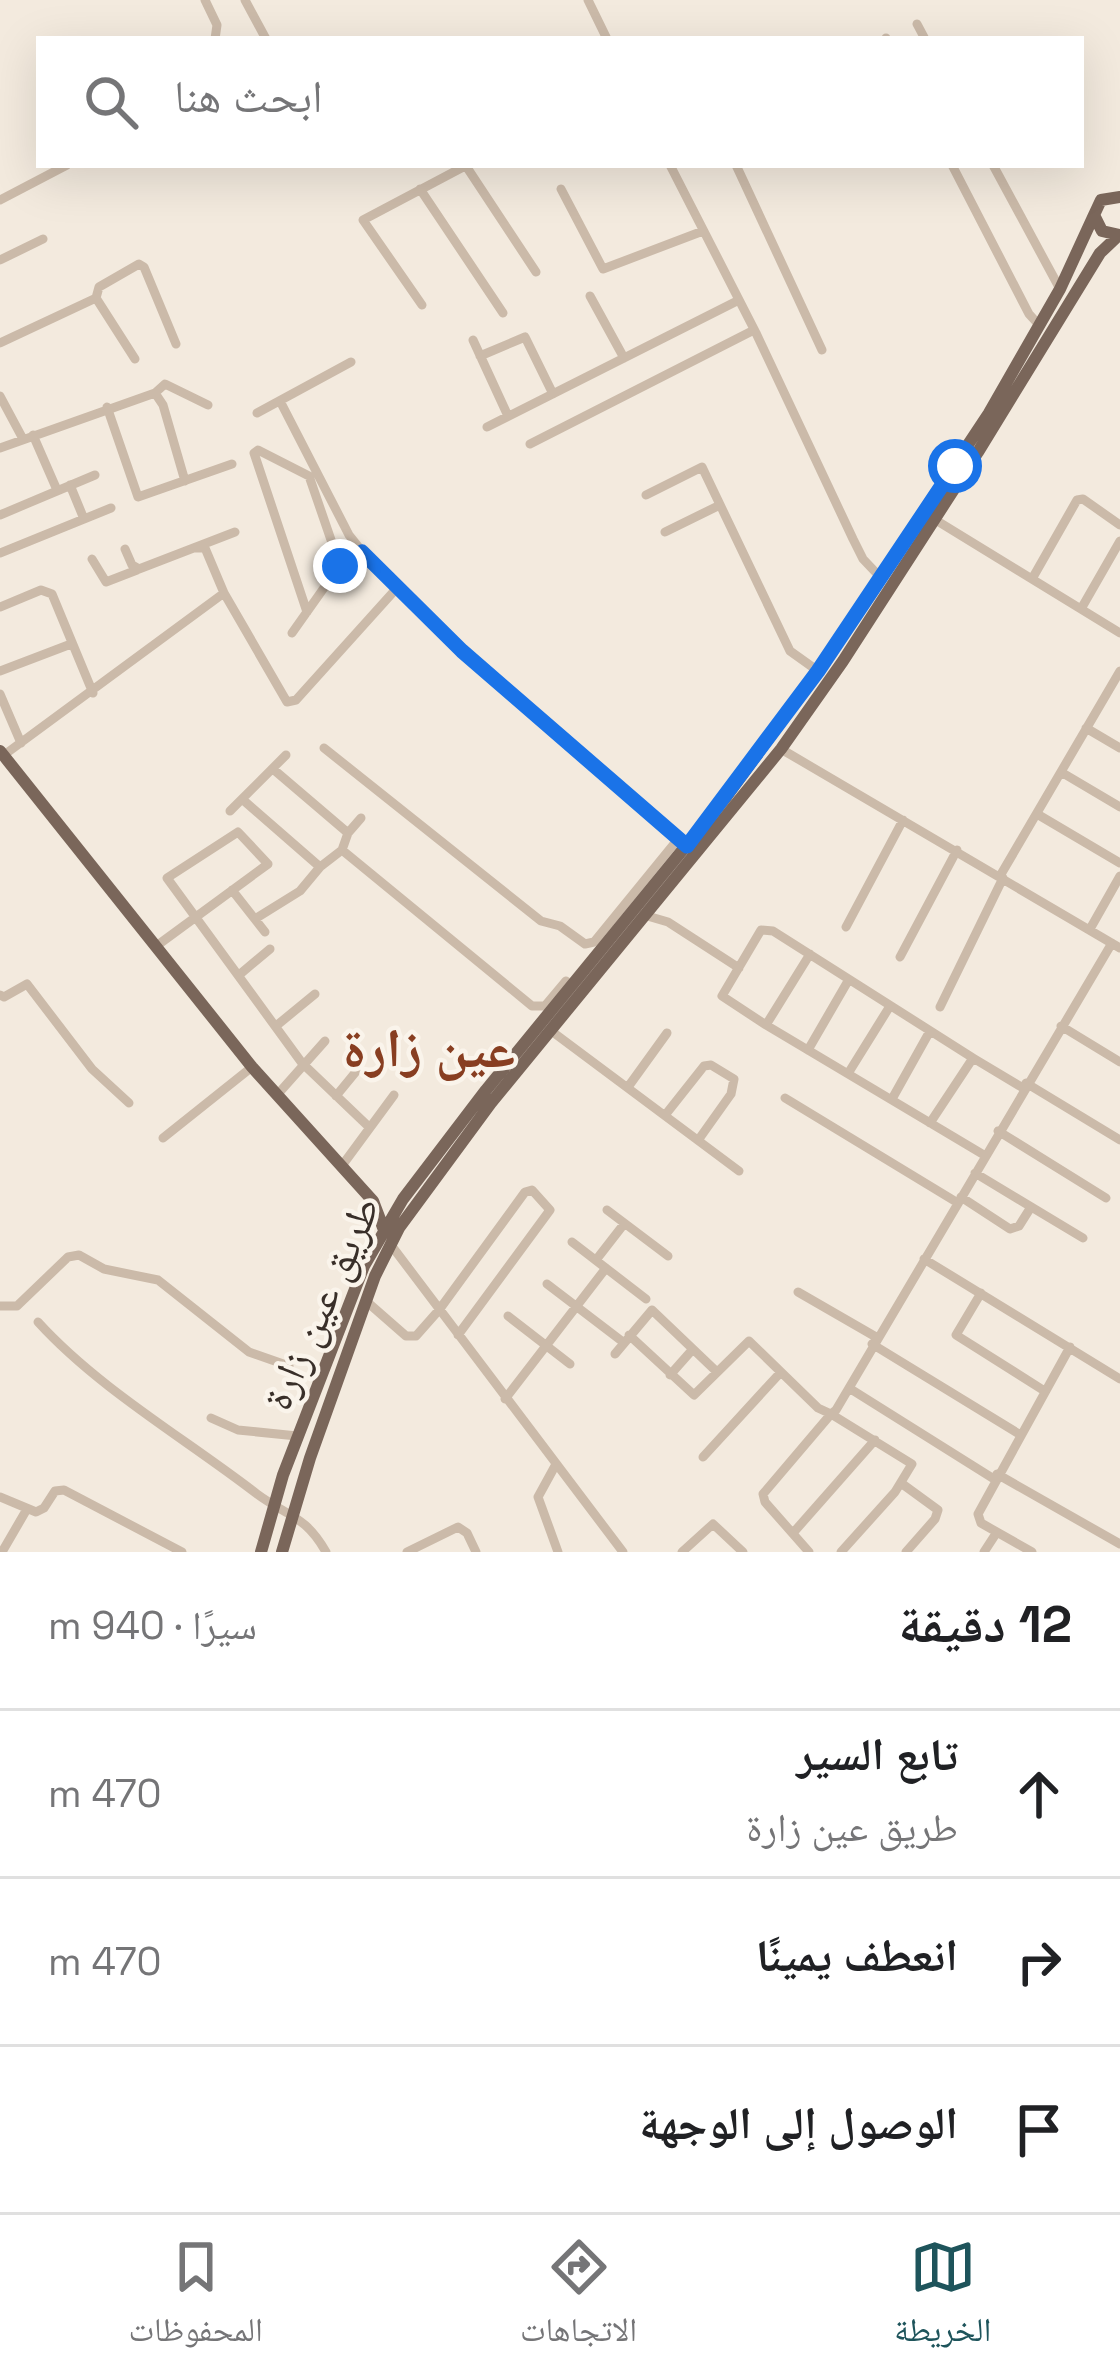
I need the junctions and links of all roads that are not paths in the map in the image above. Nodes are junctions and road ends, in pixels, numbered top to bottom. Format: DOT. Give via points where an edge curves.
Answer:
graph roads {
  1 [pos="205,0"];
  2 [pos="245,0"];
  3 [pos="588,0"];
  4 [pos="917,24"];
  5 [pos="215,36"];
  6 [pos="264,36"];
  7 [pos="606,36"];
  8 [pos="923,36"];
  9 [pos="61,168"];
  10 [pos="461,168"];
  11 [pos="469,168"];
  12 [pos="672,168"];
  13 [pos="737,168"];
  14 [pos="954,168"];
  15 [pos="995,168"];
  16 [pos="1120,178"];
  17 [pos="420,189"];
  18 [pos="562,189"];
  19 [pos="1114,196"];
  20 [pos="0,200"];
  21 [pos="1094,215"];
  22 [pos="704,231"];
  23 [pos="1119,235"];
  24 [pos="43,239"];
  25 [pos="1084,239"];
  26 [pos="1100,253"];
  27 [pos="0,260"];
  28 [pos="536,272"];
  29 [pos="1060,289"];
  30 [pos="590,296"];
  31 [pos="96,298"];
  32 [pos="739,300"];
  33 [pos="422,305"];
  34 [pos="503,313"];
  35 [pos="1040,326"];
  36 [pos="754,330"];
  37 [pos="472,340"];
  38 [pos="0,343"];
  39 [pos="176,344"];
  40 [pos="822,350"];
  41 [pos="480,356"];
  42 [pos="623,358"];
  43 [pos="135,359"];
  44 [pos="351,362"];
  45 [pos="155,392"];
  46 [pos="553,394"];
  47 [pos="0,396"];
  48 [pos="280,401"];
  49 [pos="208,406"];
  50 [pos="107,407"];
  51 [pos="257,413"];
  52 [pos="508,416"];
  53 [pos="488,427"];
  54 [pos="28,437"];
  55 [pos="530,444"];
  56 [pos="0,448"];
  57 [pos="232,464"];
  58 [pos="95,475"];
  59 [pos="185,481"];
  60 [pos="70,485"];
  61 [pos="57,490"];
  62 [pos="646,494"];
  63 [pos="720,505"];
  64 [pos="111,508"];
  65 [pos="0,514"];
  66 [pos="84,519"];
  67 [pos="934,519"];
  68 [pos="1120,525"];
  69 [pos="236,532"];
  70 [pos="664,532"];
  71 [pos="1120,541"];
  72 [pos="196,548"];
  73 [pos="125,550"];
  74 [pos="362,552"];
  75 [pos="92,560"];
  76 [pos="2,561"];
  77 [pos="340,566"];
  78 [pos="139,568"];
  79 [pos="881,578"];
  80 [pos="1032,579"];
  81 [pos="396,589"];
  82 [pos="224,593"];
  83 [pos="0,607"];
  84 [pos="1081,609"];
  85 [pos="307,612"];
  86 [pos="292,633"];
  87 [pos="1120,633"];
  88 [pos="71,644"];
  89 [pos="0,671"];
  90 [pos="818,671"];
  91 [pos="1120,671"];
  92 [pos="1115,689"];
  93 [pos="93,693"];
  94 [pos="0,694"];
  95 [pos="1086,728"];
  96 [pos="21,742"];
  97 [pos="324,748"];
  98 [pos="1120,748"];
  99 [pos="781,749"];
  100 [pos="2,753"];
  101 [pos="286,755"];
  102 [pos="273,769"];
  103 [pos="1060,772"];
  104 [pos="242,799"];
  105 [pos="1120,807"];
  106 [pos="230,811"];
  107 [pos="1036,814"];
  108 [pos="361,818"];
  109 [pos="903,820"];
  110 [pos="348,832"];
  111 [pos="682,842"];
  112 [pos="342,850"];
  113 [pos="957,850"];
  114 [pos="1120,863"];
  115 [pos="320,867"];
  116 [pos="1120,876"];
  117 [pos="1002,877"];
  118 [pos="232,890"];
  119 [pos="649,909"];
  120 [pos="196,916"];
  121 [pos="255,919"];
  122 [pos="846,927"];
  123 [pos="1090,929"];
  124 [pos="266,932"];
  125 [pos="1116,946"];
  126 [pos="155,947"];
  127 [pos="270,949"];
  128 [pos="810,954"];
  129 [pos="900,958"];
  130 [pos="740,968"];
  131 [pos="239,975"];
  132 [pos="566,981"];
  133 [pos="848,981"];
  134 [pos="0,994"];
  135 [pos="315,994"];
  136 [pos="890,1006"];
  137 [pos="940,1007"];
  138 [pos="766,1025"];
  139 [pos="276,1026"];
  140 [pos="1061,1026"];
  141 [pos="550,1030"];
  142 [pos="930,1031"];
  143 [pos="667,1033"];
  144 [pos="325,1041"];
  145 [pos="808,1050"];
  146 [pos="974,1058"];
  147 [pos="1120,1062"];
  148 [pos="302,1063"];
  149 [pos="252,1067"];
  150 [pos="359,1068"];
  151 [pos="849,1072"];
  152 [pos="1025,1085"];
  153 [pos="628,1087"];
  154 [pos="394,1094"];
  155 [pos="277,1095"];
  156 [pos="336,1096"];
  157 [pos="785,1098"];
  158 [pos="892,1099"];
  159 [pos="129,1102"];
  160 [pos="666,1114"];
  161 [pos="930,1123"];
  162 [pos="369,1127"];
  163 [pos="998,1131"];
  164 [pos="163,1138"];
  165 [pos="699,1139"];
  166 [pos="1120,1140"];
  167 [pos="984,1156"];
  168 [pos="341,1167"];
  169 [pos="739,1171"];
  170 [pos="975,1173"];
  171 [pos="1106,1198"];
  172 [pos="403,1199"];
  173 [pos="959,1200"];
  174 [pos="373,1201"];
  175 [pos="1031,1208"];
  176 [pos="607,1210"];
  177 [pos="624,1224"];
  178 [pos="384,1231"];
  179 [pos="1083,1238"];
  180 [pos="572,1242"];
  181 [pos="391,1245"];
  182 [pos="668,1256"];
  183 [pos="924,1259"];
  184 [pos="601,1264"];
  185 [pos="547,1285"];
  186 [pos="798,1292"];
  187 [pos="981,1293"];
  188 [pos="646,1299"];
  189 [pos="366,1300"];
  190 [pos="0,1306"];
  191 [pos="576,1306"];
  192 [pos="440,1310"];
  193 [pos="508,1316"];
  194 [pos="38,1322"];
  195 [pos="458,1335"];
  196 [pos="626,1339"];
  197 [pos="874,1341"];
  198 [pos="545,1345"];
  199 [pos="1070,1347"];
  200 [pos="693,1349"];
  201 [pos="615,1354"];
  202 [pos="570,1364"];
  203 [pos="290,1366"];
  204 [pos="717,1372"];
  205 [pos="781,1372"];
  206 [pos="670,1375"];
  207 [pos="1120,1379"];
  208 [pos="849,1388"];
  209 [pos="1043,1390"];
  210 [pos="505,1399"];
  211 [pos="831,1414"];
  212 [pos="211,1418"];
  213 [pos="1019,1434"];
  214 [pos="297,1436"];
  215 [pos="875,1440"];
  216 [pos="292,1451"];
  217 [pos="703,1456"];
  218 [pos="310,1458"];
  219 [pos="555,1466"];
  220 [pos="996,1476"];
  221 [pos="901,1484"];
  222 [pos="0,1497"];
  223 [pos="273,1505"];
  224 [pos="27,1509"];
  225 [pos="292,1516"];
  226 [pos="997,1532"];
  227 [pos="793,1533"];
  228 [pos="852,1540"];
  229 [pos="1120,1544"];
  230 [pos="2,1552"];
  231 [pos="182,1552"];
  232 [pos="262,1552"];
  233 [pos="282,1552"];
  234 [pos="326,1552"];
  235 [pos="407,1552"];
  236 [pos="476,1552"];
  237 [pos="557,1552"];
  238 [pos="623,1552"];
  239 [pos="682,1552"];
  240 [pos="743,1552"];
  241 [pos="809,1552"];
  242 [pos="841,1552"];
  243 [pos="864,1552"];
  244 [pos="906,1552"];
  245 [pos="984,1552"];
  246 [pos="1032,1552"];
  1 -- 5 [label="street"];
  2 -- 6 [label="street"];
  3 -- 7 [label="street"];
  4 -- 8 [label="street"];
  9 -- 20 [label="street"];
  10 -- 17 [label="street"];
  11 -- 28 [label="street"];
  12 -- 22 [label="street"];
  13 -- 40 [label="street"];
  14 -- 35 [label="street"];
  15 -- 29 [label="street"];
  16 -- 19 [label="main road"];
  17 -- 33 [label="street" via="363,223"];
  17 -- 34 [label="street"];
  18 -- 22 [label="street" via="603,269"];
  19 -- 21 [label="main road, طريق عين زارة"];
  21 -- 23 [label="main road" via="1102,231"];
  21 -- 25 [label="main road, طريق عين زارة"];
  22 -- 32 [label="street"];
  23 -- 26 [label="main road, طريق عين زارة"];
  24 -- 27 [label="street"];
  25 -- 26 [label="main road"];
  25 -- 29 [label="main road, طريق عين زارة"];
  26 -- 67 [label="main road, طريق عين زارة"];
  29 -- 35 [label="main road, طريق عين زارة"];
  30 -- 42 [label="street"];
  31 -- 38 [label="street"];
  31 -- 39 [label="street" via="99,286 142,265"];
  31 -- 43 [label="street"];
  32 -- 36 [label="street"];
  32 -- 42 [label="street"];
  35 -- 79 [label="main road, طريق عين زارة"];
  36 -- 55 [label="street"];
  36 -- 79 [label="street" via="863,559"];
  37 -- 41 [label="street"];
  41 -- 46 [label="street" via="525,337"];
  41 -- 52 [label="street"];
  42 -- 46 [label="street"];
  44 -- 48 [label="street"];
  45 -- 49 [label="street" via="166,384"];
  45 -- 50 [label="street"];
  45 -- 59 [label="street"];
  46 -- 52 [label="street"];
  47 -- 54 [label="street"];
  48 -- 51 [label="street"];
  48 -- 74 [label="street"];
  50 -- 54 [label="street"];
  50 -- 59 [label="street" via="138,497"];
  52 -- 53 [label="street"];
  54 -- 56 [label="street"];
  54 -- 61 [label="street"];
  57 -- 59 [label="street"];
  58 -- 60 [label="street"];
  60 -- 61 [label="street"];
  60 -- 66 [label="street"];
  61 -- 65 [label="street"];
  62 -- 63 [label="street" via="700,466"];
  63 -- 70 [label="street"];
  63 -- 90 [label="street" via="790,651"];
  64 -- 66 [label="street"];
  66 -- 76 [label="street"];
  67 -- 80 [label="street"];
  67 -- 99 [label="main road, طريق عين زارة"];
  68 -- 80 [label="street" via="1077,500"];
  69 -- 72 [label="street"];
  71 -- 84 [label="street"];
  72 -- 78 [label="street"];
  72 -- 82 [label="street" via="205,548"];
  73 -- 78 [label="street"];
  74 -- 77 [label="street"];
  74 -- 81 [label="street"];
  75 -- 78 [label="street" via="106,582"];
  77 -- 85 [label="street"];
  77 -- 85 [label="street" via="309,476 254,453"];
  79 -- 90 [label="main road, طريق عين زارة"];
  80 -- 84 [label="street"];
  81 -- 82 [label="street" via="286,702"];
  81 -- 111 [label="street"];
  82 -- 93 [label="street"];
  83 -- 88 [label="street" via="47,590"];
  84 -- 87 [label="street"];
  85 -- 86 [label="street"];
  88 -- 89 [label="street"];
  88 -- 93 [label="street"];
  90 -- 111 [label="main road, طريق عين زارة"];
  91 -- 92 [label="street"];
  92 -- 95 [label="street"];
  93 -- 96 [label="street"];
  94 -- 96 [label="street"];
  95 -- 98 [label="street"];
  95 -- 103 [label="street"];
  96 -- 100 [label="street"];
  97 -- 111 [label="street" via="541,921 587,945"];
  99 -- 109 [label="street"];
  99 -- 119 [label="main road, طريق عين زارة"];
  100 -- 126 [label="main road"];
  101 -- 102 [label="street"];
  102 -- 104 [label="street"];
  102 -- 110 [label="street"];
  103 -- 105 [label="street"];
  103 -- 107 [label="street"];
  104 -- 106 [label="street"];
  104 -- 115 [label="street"];
  107 -- 114 [label="street"];
  107 -- 117 [label="street"];
  108 -- 110 [label="street"];
  109 -- 113 [label="street"];
  109 -- 122 [label="street"];
  110 -- 112 [label="street"];
  111 -- 172 [label="main road, طريق عين زارة"];
  112 -- 115 [label="street"];
  112 -- 132 [label="street" via="532,1006 545,1006"];
  113 -- 117 [label="street"];
  113 -- 129 [label="street"];
  115 -- 121 [label="street" via="295,896"];
  116 -- 123 [label="street"];
  117 -- 123 [label="street"];
  117 -- 137 [label="street"];
  118 -- 120 [label="street"];
  118 -- 120 [label="street" via="268,864 238,832 167,878"];
  118 -- 121 [label="street"];
  119 -- 130 [label="street"];
  119 -- 141 [label="main road, طريق عين زارة"];
  120 -- 126 [label="street"];
  120 -- 131 [label="street"];
  121 -- 124 [label="street"];
  123 -- 125 [label="street"];
  125 -- 140 [label="street"];
  126 -- 149 [label="main road"];
  127 -- 131 [label="street"];
  128 -- 130 [label="street" via="764,927"];
  128 -- 133 [label="street"];
  128 -- 138 [label="street"];
  130 -- 138 [label="street" via="722,996"];
  131 -- 139 [label="street"];
  133 -- 136 [label="street"];
  133 -- 145 [label="street"];
  134 -- 159 [label="street" via="27,984 92,1069"];
  135 -- 139 [label="street"];
  136 -- 142 [label="street"];
  136 -- 151 [label="street"];
  138 -- 145 [label="street"];
  139 -- 148 [label="street"];
  140 -- 147 [label="street"];
  140 -- 152 [label="street"];
  141 -- 153 [label="street"];
  141 -- 181 [label="main road, طريق عين زارة" via="439,1170"];
  142 -- 146 [label="street"];
  142 -- 158 [label="street"];
  143 -- 153 [label="street"];
  144 -- 148 [label="street"];
  145 -- 151 [label="street"];
  146 -- 152 [label="street"];
  146 -- 161 [label="street"];
  148 -- 155 [label="street"];
  148 -- 156 [label="street"];
  149 -- 155 [label="main road"];
  149 -- 164 [label="street"];
  150 -- 156 [label="street"];
  151 -- 158 [label="street"];
  152 -- 163 [label="street"];
  152 -- 166 [label="street"];
  153 -- 160 [label="street"];
  154 -- 162 [label="street"];
  155 -- 168 [label="main road"];
  156 -- 162 [label="street"];
  157 -- 173 [label="street"];
  158 -- 161 [label="street"];
  160 -- 165 [label="street"];
  160 -- 165 [label="street" via="704,1066 734,1079"];
  161 -- 167 [label="street"];
  162 -- 168 [label="street"];
  163 -- 167 [label="street"];
  163 -- 171 [label="street"];
  165 -- 169 [label="street"];
  167 -- 170 [label="street"];
  168 -- 174 [label="main road"];
  170 -- 173 [label="street"];
  170 -- 175 [label="street"];
  172 -- 174 [label="main road"];
  172 -- 178 [label="main road, طريق عين زارة"];
  173 -- 175 [label="street" via="1010,1228"];
  173 -- 183 [label="street"];
  174 -- 178 [label="main road"];
  175 -- 179 [label="street"];
  176 -- 177 [label="street"];
  177 -- 182 [label="street"];
  177 -- 184 [label="street"];
  178 -- 214 [label="main road, طريق عين زارة"];
  180 -- 184 [label="street"];
  181 -- 189 [label="main road, طريق عين زارة"];
  181 -- 192 [label="street"];
  183 -- 187 [label="street"];
  183 -- 197 [label="street"];
  184 -- 188 [label="street"];
  184 -- 191 [label="street"];
  185 -- 191 [label="street"];
  186 -- 197 [label="street"];
  187 -- 199 [label="street"];
  187 -- 209 [label="street" via="956,1335"];
  189 -- 192 [label="street" via="409,1337"];
  189 -- 218 [label="main road, طريق عين زارة"];
  190 -- 203 [label="street" via="17,1306 79,1255 158,1280 249,1352"];
  191 -- 196 [label="street"];
  191 -- 198 [label="street"];
  192 -- 195 [label="street"];
  192 -- 195 [label="street" via="525,1192 546,1202 550,1210"];
  193 -- 198 [label="street"];
  194 -- 223 [label="street"];
  195 -- 210 [label="street"];
  196 -- 200 [label="street" via="652,1310"];
  196 -- 201 [label="street"];
  196 -- 206 [label="street"];
  197 -- 208 [label="street"];
  197 -- 213 [label="street"];
  198 -- 202 [label="street"];
  198 -- 210 [label="street"];
  199 -- 207 [label="street"];
  199 -- 209 [label="street"];
  200 -- 204 [label="street"];
  200 -- 206 [label="street"];
  204 -- 205 [label="street" via="749,1341"];
  204 -- 206 [label="street" via="694,1395"];
  205 -- 211 [label="street"];
  205 -- 217 [label="street"];
  208 -- 211 [label="street"];
  208 -- 220 [label="street"];
  209 -- 213 [label="street"];
  210 -- 219 [label="street"];
  211 -- 215 [label="street"];
  211 -- 227 [label="street" via="763,1494"];
  212 -- 214 [label="street" via="238,1430"];
  213 -- 220 [label="street"];
  214 -- 216 [label="main road, طريق عين زارة"];
  215 -- 221 [label="street" via="912,1464"];
  215 -- 227 [label="street"];
  216 -- 218 [label="main road"];
  216 -- 223 [label="main road, طريق عين زارة"];
  218 -- 225 [label="main road, طريق عين زارة"];
  219 -- 237 [label="street" via="538,1497"];
  219 -- 238 [label="street"];
  220 -- 226 [label="street" via="977,1518"];
  220 -- 229 [label="street"];
  221 -- 228 [label="street"];
  221 -- 244 [label="street" via="938,1510"];
  222 -- 224 [label="street"];
  223 -- 225 [label="street"];
  223 -- 232 [label="main road, طريق عين زارة"];
  224 -- 230 [label="street"];
  224 -- 231 [label="street" via="41,1511 64,1490"];
  225 -- 233 [label="main road, طريق عين زارة"];
  225 -- 234 [label="street" via="309,1525"];
  226 -- 245 [label="street"];
  226 -- 246 [label="street"];
  227 -- 241 [label="street"];
  228 -- 242 [label="street"];
  228 -- 243 [label="street"];
  235 -- 236 [label="street" via="458,1527"];
  239 -- 240 [label="street" via="716,1524"];
}
